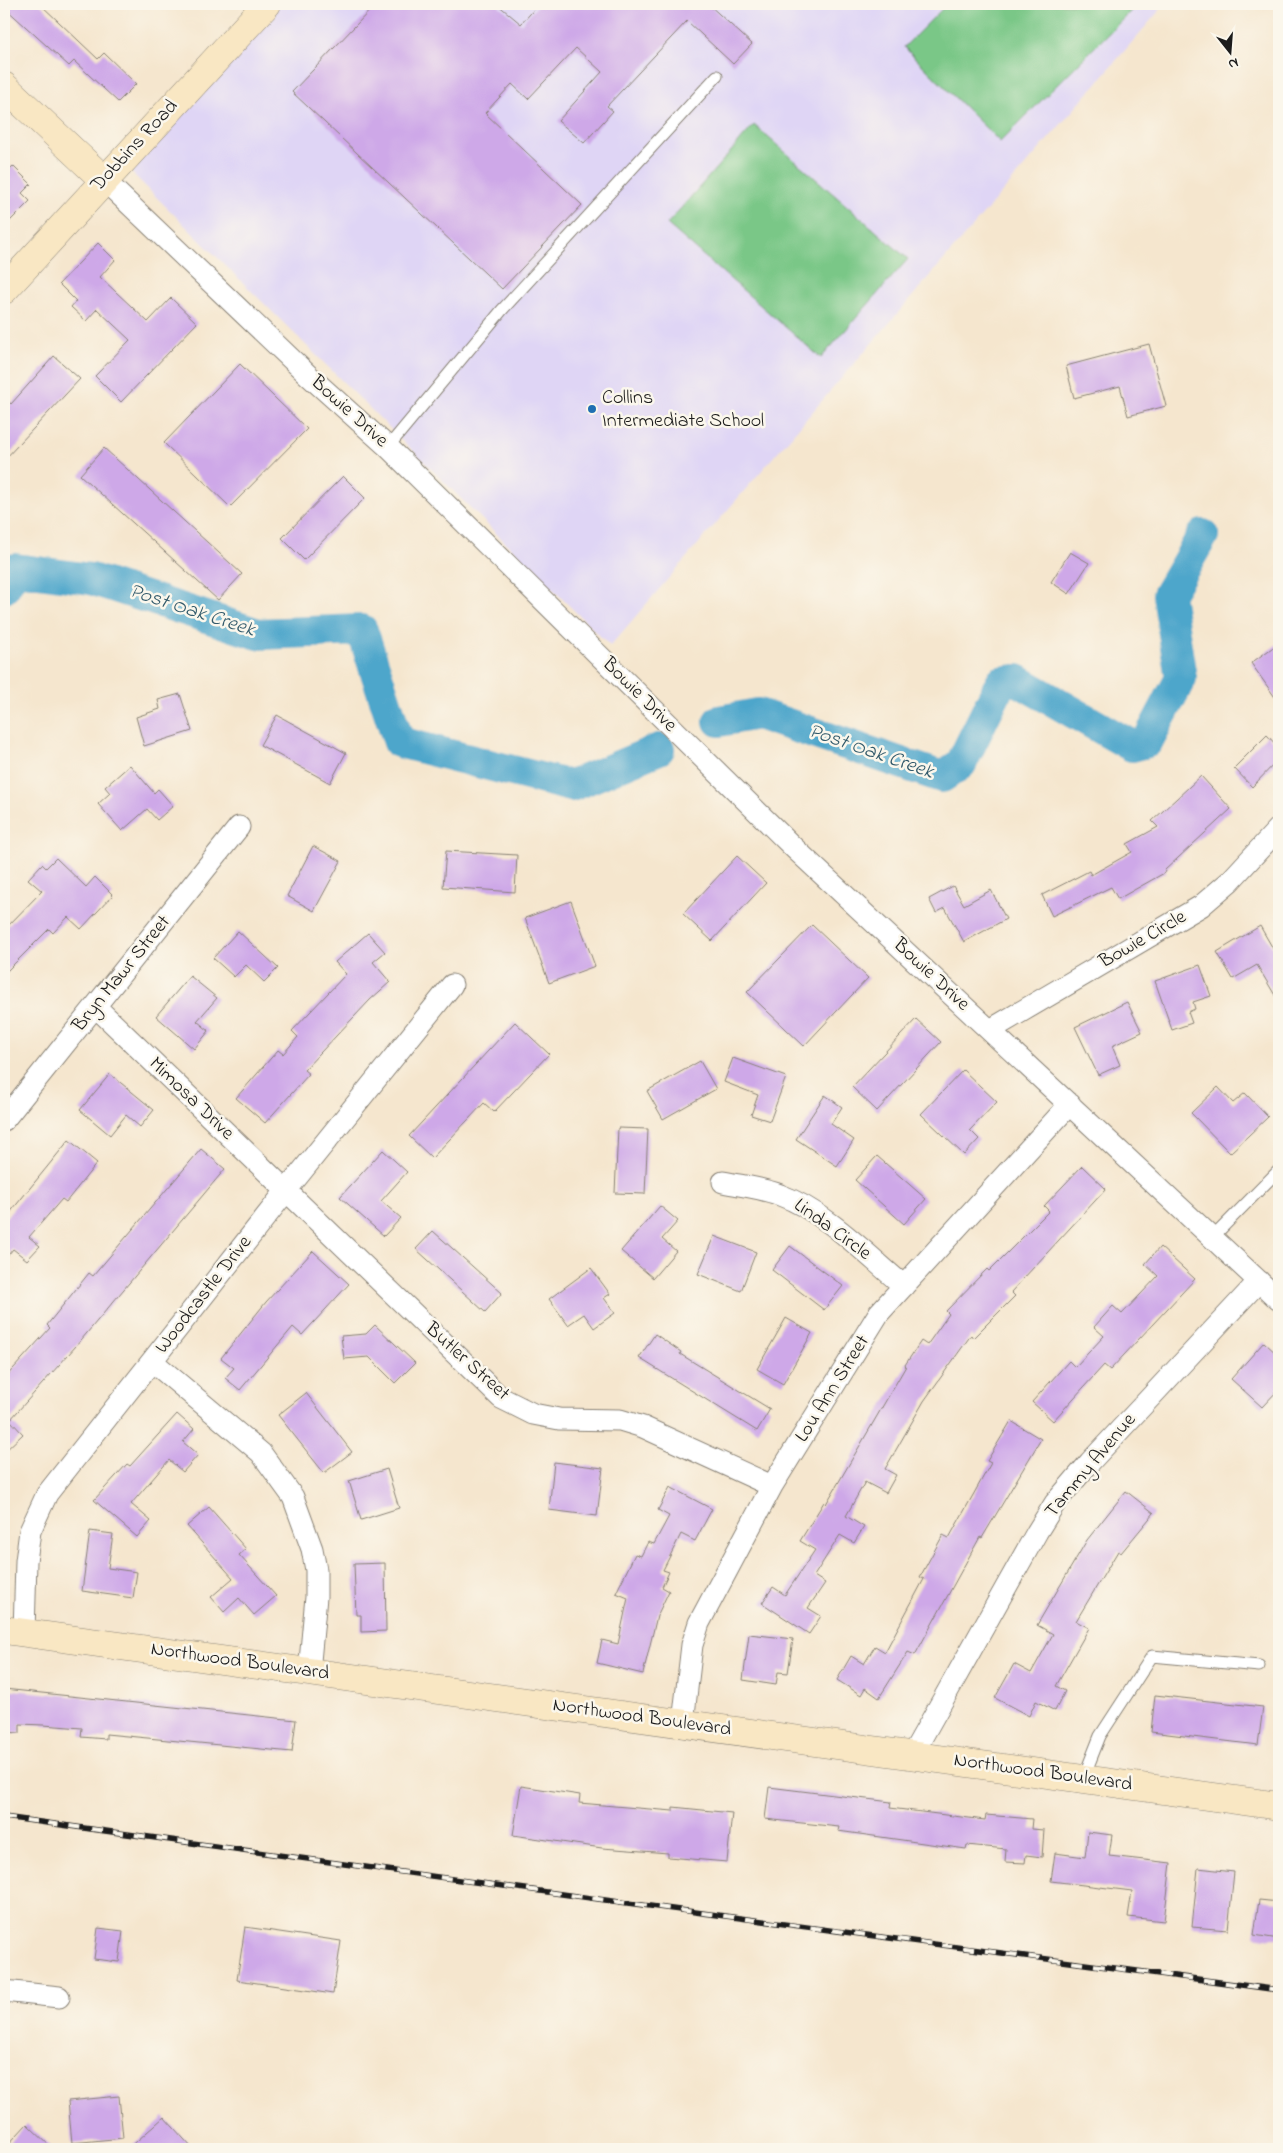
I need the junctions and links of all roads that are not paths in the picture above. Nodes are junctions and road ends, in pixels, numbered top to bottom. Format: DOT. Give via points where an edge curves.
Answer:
graph roads {
  1 [pos="267,4"];
  2 [pos="717,76"];
  3 [pos="4,86"];
  4 [pos="104,180"];
  5 [pos="4,290"];
  6 [pos="388,447"];
  7 [pos="239,827"];
  8 [pos="1279,828"];
  9 [pos="452,985"];
  10 [pos="96,1007"];
  11 [pos="990,1030"];
  12 [pos="1070,1104"];
  13 [pos="4,1120"];
  14 [pos="1279,1170"];
  15 [pos="723,1182"];
  16 [pos="286,1191"];
  17 [pos="1213,1237"];
  18 [pos="1259,1281"];
  19 [pos="904,1286"];
  20 [pos="1279,1300"];
  21 [pos="152,1361"];
  22 [pos="772,1486"];
  23 [pos="14,1631"];
  24 [pos="1260,1666"];
  25 [pos="309,1672"];
  26 [pos="683,1723"];
  27 [pos="912,1755"];
  28 [pos="1083,1779"];
  29 [pos="1279,1806"];
  30 [pos="4,1991"];
  31 [pos="59,1997"];
  1 -- 4 [label="street, Dobbins Road"];
  2 -- 6 [label="lane" via="502,310"];
  3 -- 4 [label="street, Bowie Drive"];
  4 -- 5 [label="street, Dobbins Road"];
  4 -- 6 [label="street, Bowie Drive"];
  6 -- 11 [label="street, Bowie Drive" via="793,847"];
  7 -- 10 [label="street, Bryn Mawr Street"];
  8 -- 11 [label="street, Bowie Circle" via="1230,881 1201,906"];
  9 -- 16 [label="street, Woodcastle Drive"];
  10 -- 13 [label="street, Bryn Mawr Street"];
  10 -- 16 [label="street, Mimosa Drive"];
  11 -- 12 [label="street, Bowie Drive"];
  12 -- 17 [label="street, Bowie Drive"];
  12 -- 19 [label="street, Lou Ann Street"];
  14 -- 17 [label="lane"];
  15 -- 19 [label="street, Linda Circle" via="779,1194 802,1205 828,1222"];
  16 -- 21 [label="street, Woodcastle Drive"];
  16 -- 22 [label="street, Butler Street" via="501,1398 532,1414 559,1419 620,1420 643,1427"];
  17 -- 18 [label="street, Bowie Drive"];
  18 -- 20 [label="street, Bowie Drive"];
  18 -- 27 [label="street, Tammy Avenue" via="1090,1462 1056,1503"];
  19 -- 22 [label="street, Lou Ann Street" via="879,1313"];
  21 -- 23 [label="street, Woodcastle Drive" via="48,1494 30,1531"];
  21 -- 25 [label="street" via="261,1453 293,1497 316,1570"];
  22 -- 26 [label="street, Lou Ann Street" via="699,1623 692,1645"];
  23 -- 25 [label="street, Northwood Boulevard"];
  24 -- 28 [label="lane" via="1152,1656 1100,1736"];
  25 -- 26 [label="street, Northwood Boulevard"];
  26 -- 27 [label="street, Northwood Boulevard"];
  27 -- 28 [label="street, Northwood Boulevard"];
  28 -- 29 [label="street, Northwood Boulevard"];
  30 -- 31 [label="street"];
}
